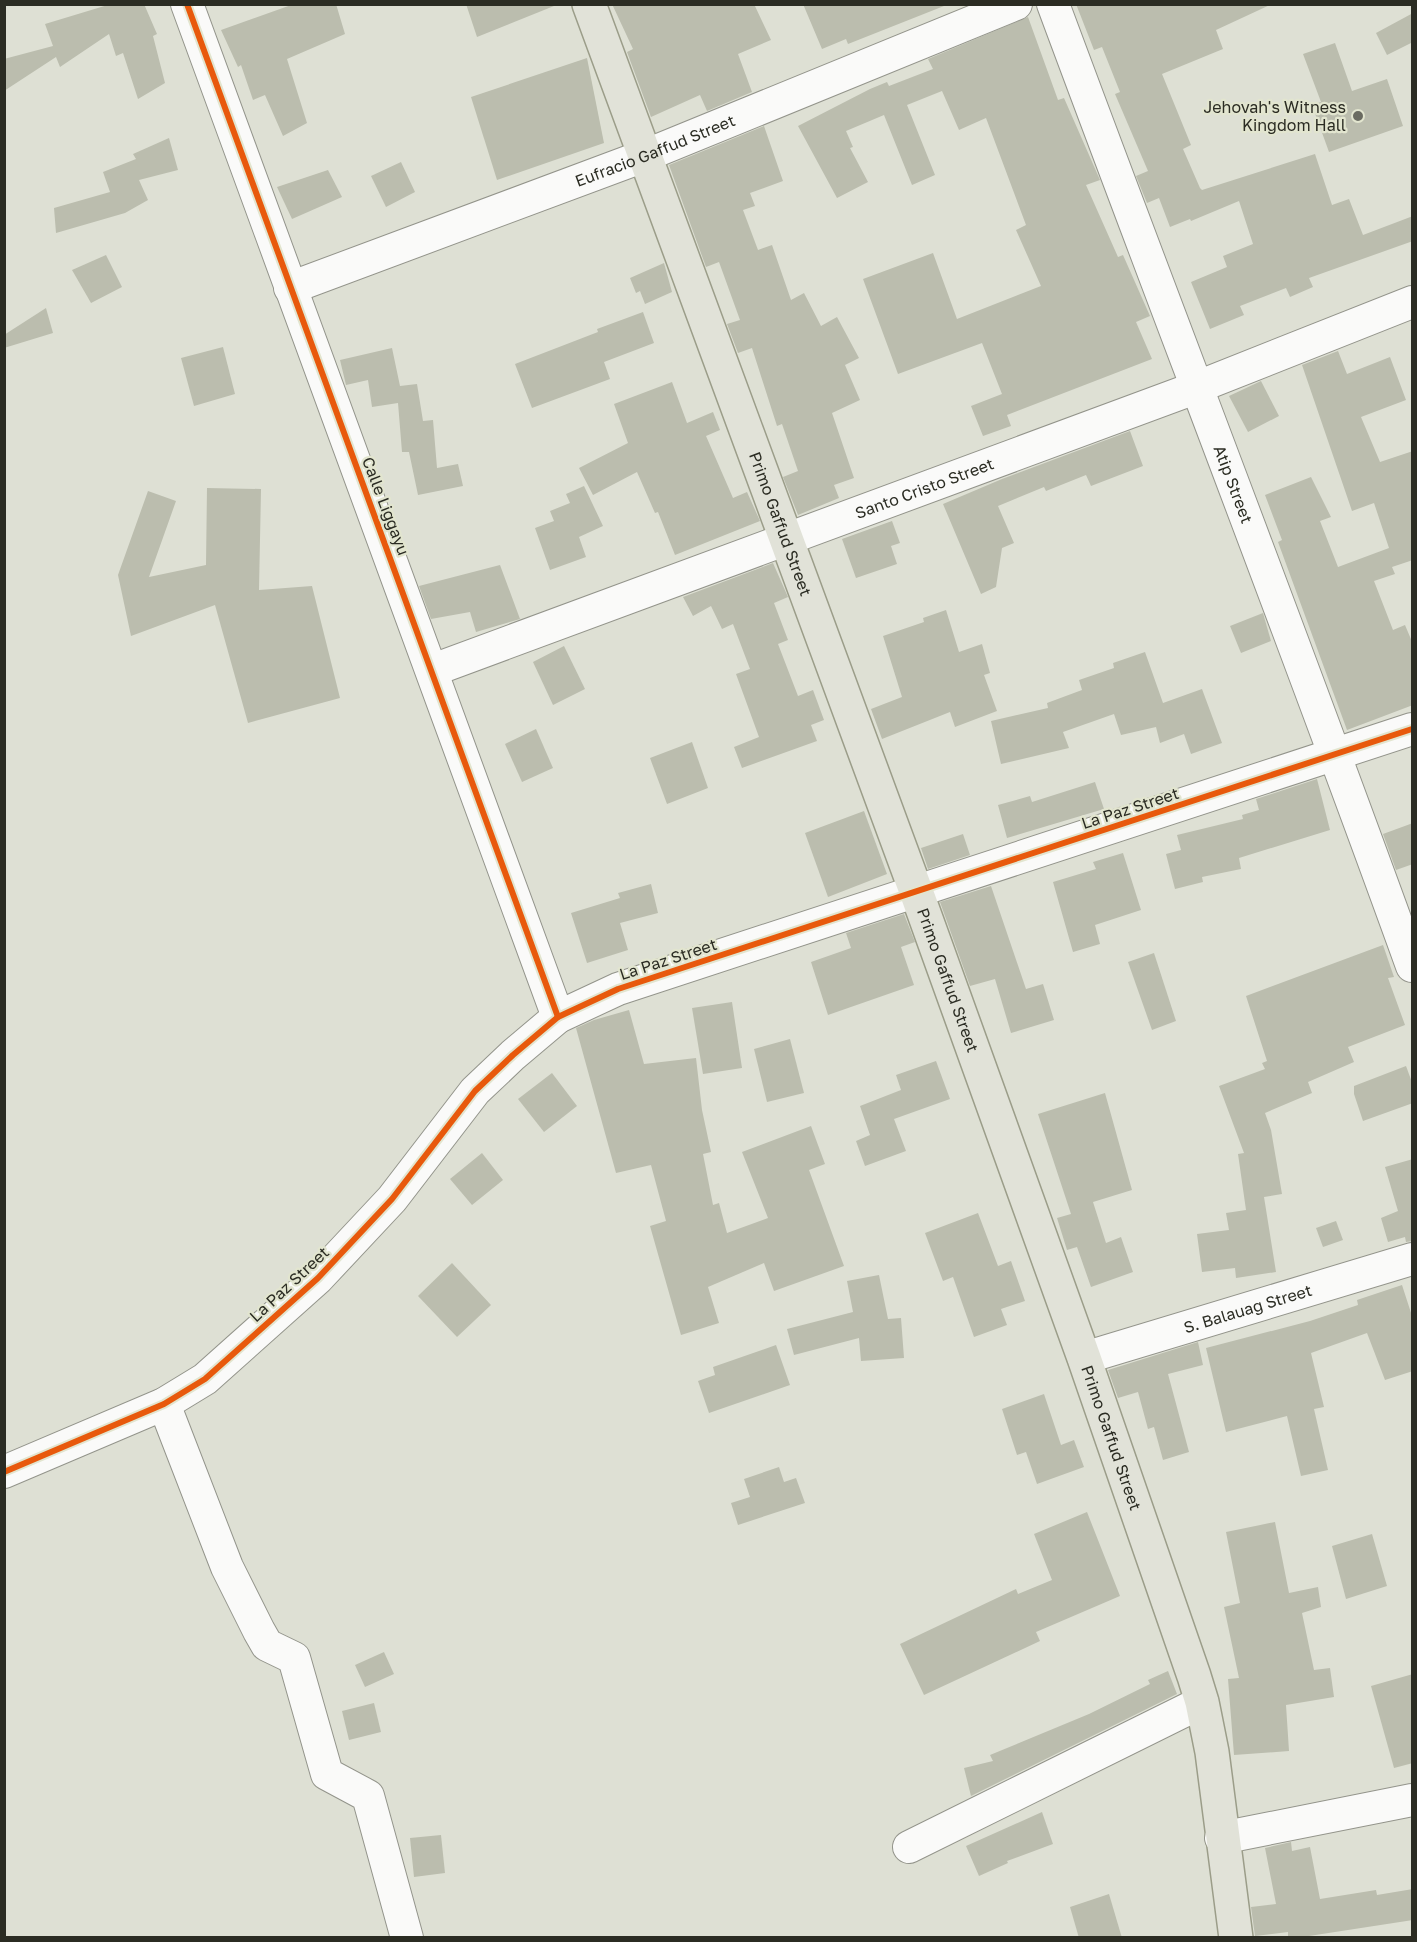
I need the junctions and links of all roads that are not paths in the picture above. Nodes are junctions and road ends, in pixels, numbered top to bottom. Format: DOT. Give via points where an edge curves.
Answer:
graph roads {
  1 [pos="186,4"];
  2 [pos="589,4"];
  3 [pos="1016,4"];
  4 [pos="1053,4"];
  5 [pos="644,156"];
  6 [pos="290,288"];
  7 [pos="1413,302"];
  8 [pos="1196,388"];
  9 [pos="788,539"];
  10 [pos="433,670"];
  11 [pos="1413,729"];
  12 [pos="1336,754"];
  13 [pos="916,891"];
  14 [pos="1413,966"];
  15 [pos="558,1017"];
  16 [pos="1413,1259"];
  17 [pos="1084,1358"];
  18 [pos="164,1404"];
  19 [pos="4,1472"];
  20 [pos="1202,1702"];
  21 [pos="1413,1800"];
  22 [pos="1221,1838"];
  23 [pos="909,1847"];
  24 [pos="407,1938"];
  25 [pos="1236,1938"];
  1 -- 6 [label="street, Calle Liggayu"];
  2 -- 5 [label="main road, Primo Gaffud Street"];
  3 -- 5 [label="street, Eufracio Gaffud Street"];
  4 -- 8 [label="street, Atip Street"];
  5 -- 6 [label="street, Eufracio Gaffud Street"];
  5 -- 9 [label="main road, Primo Gaffud Street"];
  6 -- 10 [label="street, Calle Liggayu"];
  7 -- 8 [label="street, Santo Cristo Street"];
  8 -- 9 [label="street, Santo Cristo Street"];
  8 -- 12 [label="street, Atip Street"];
  9 -- 10 [label="street, Santo Cristo Street"];
  9 -- 13 [label="main road, Primo Gaffud Street"];
  10 -- 15 [label="street, Calle Liggayu"];
  11 -- 12 [label="street, La Paz Street"];
  12 -- 13 [label="street, La Paz Street"];
  12 -- 14 [label="street, Atip Street"];
  13 -- 15 [label="street, La Paz Street" via="618,990"];
  13 -- 17 [label="main road, Primo Gaffud Street"];
  15 -- 18 [label="street, La Paz Street" via="475,1091 392,1199 318,1278 205,1379"];
  16 -- 17 [label="street, S. Balauag Street"];
  17 -- 20 [label="main road, Primo Gaffud Street"];
  18 -- 19 [label="street, La Paz Street"];
  18 -- 24 [label="street" via="227,1568 259,1631 267,1645 294,1658 327,1774 368,1796"];
  20 -- 22 [label="main road, Primo Gaffud Street"];
  20 -- 23 [label="street"];
  21 -- 22 [label="street"];
  22 -- 25 [label="main road, Primo Gaffud Street"];
}
